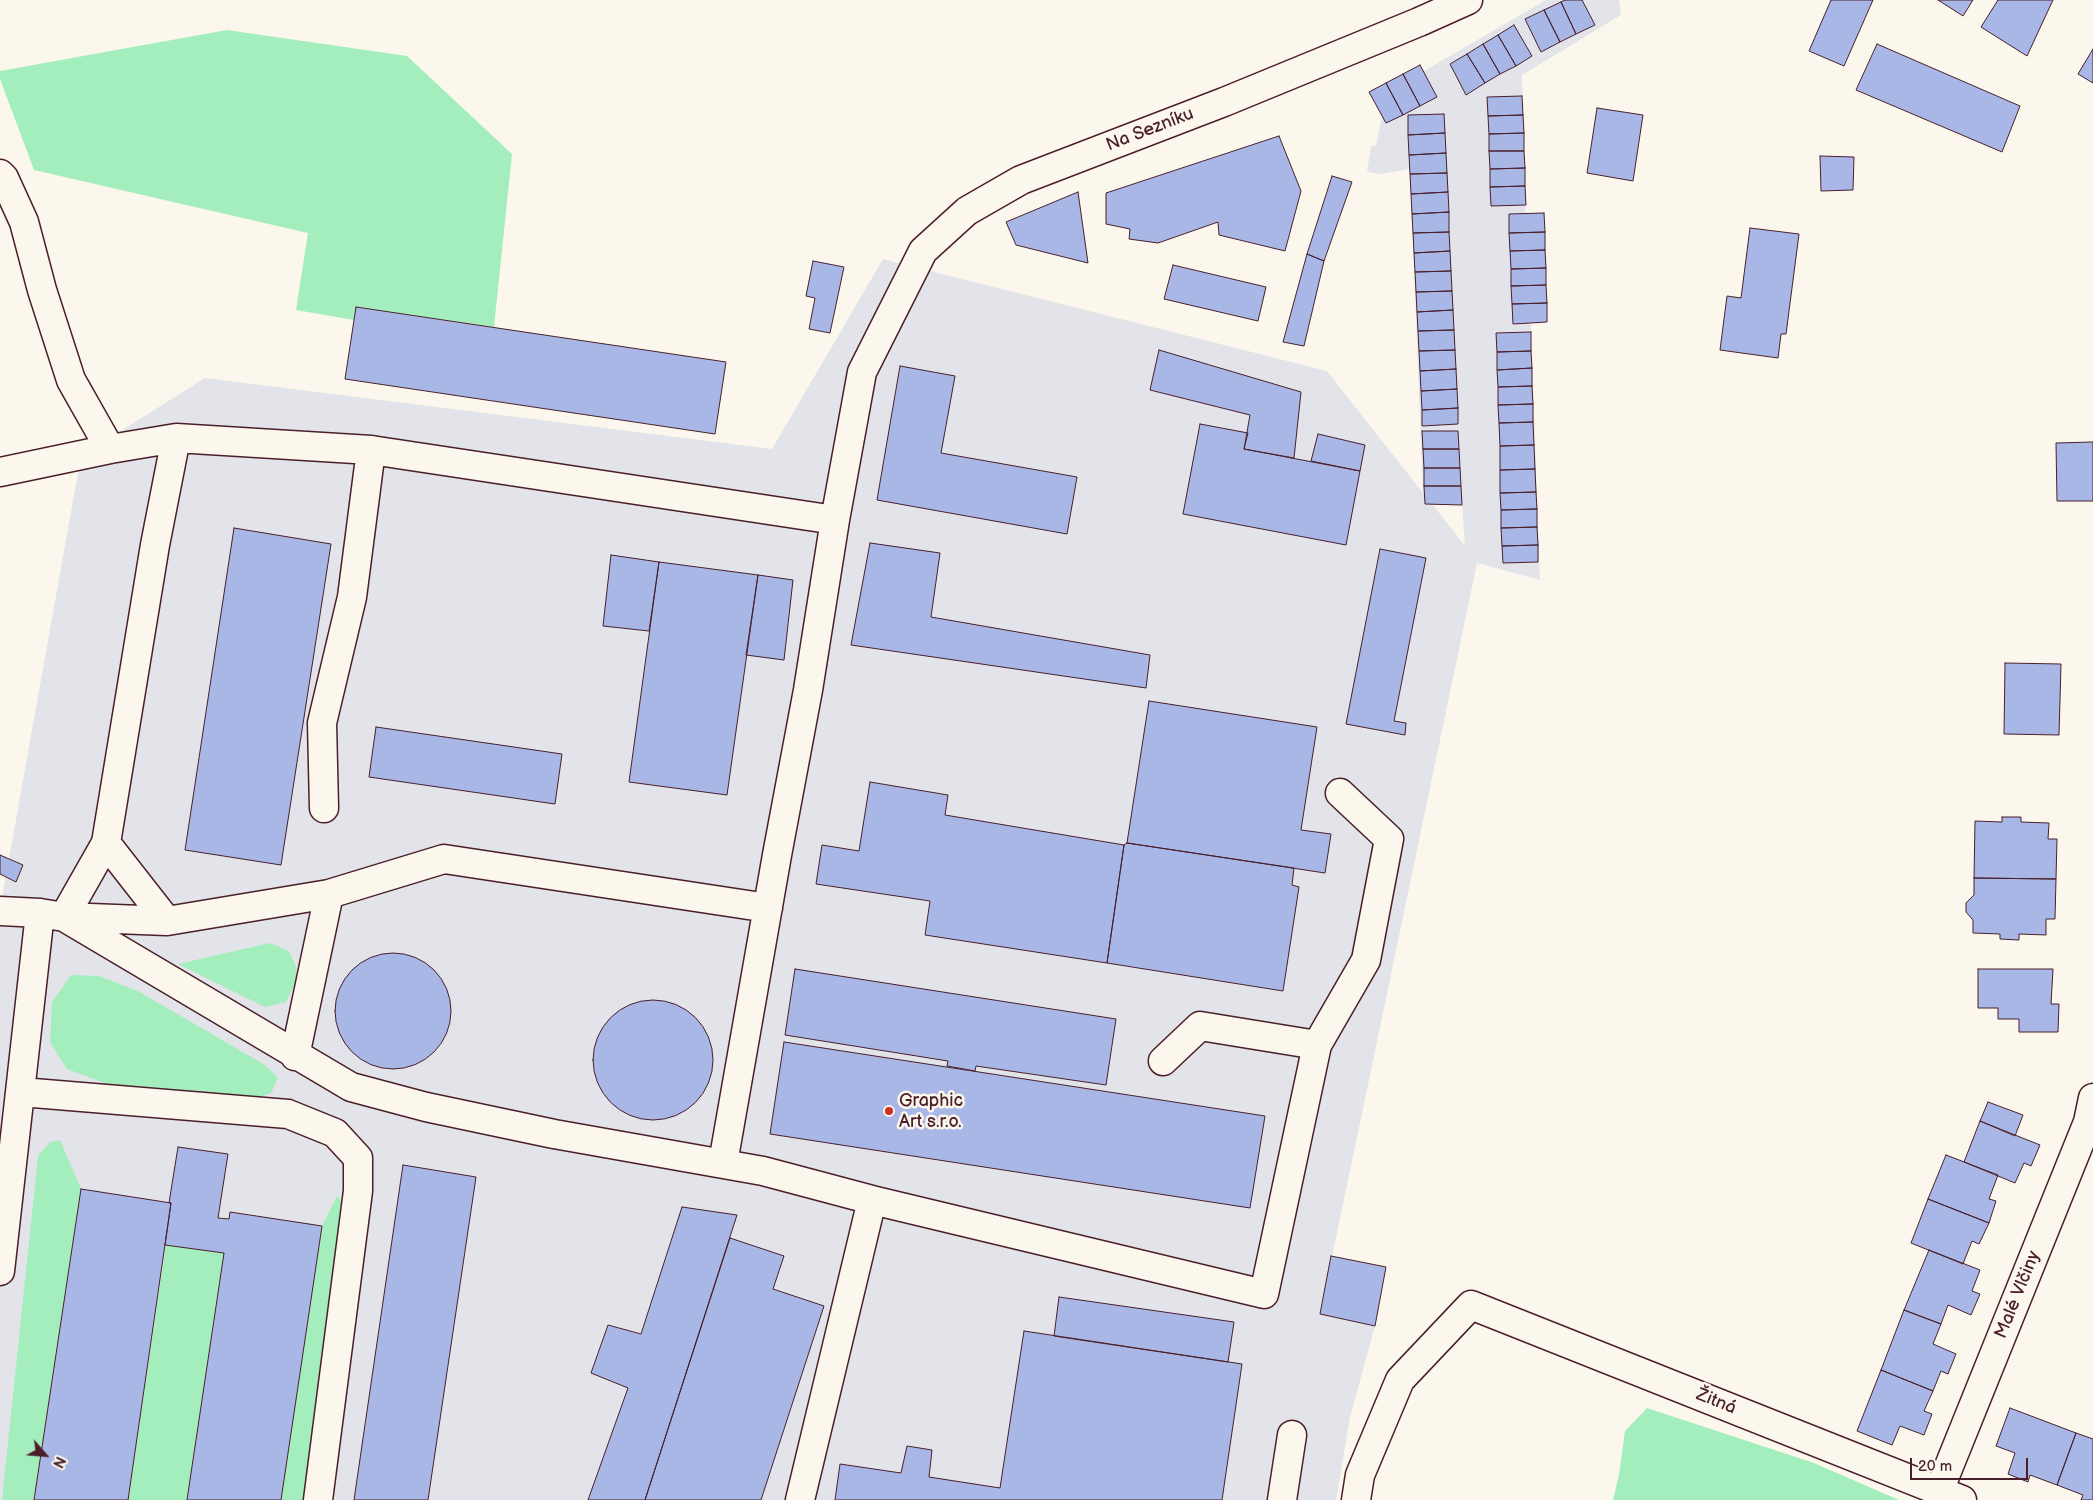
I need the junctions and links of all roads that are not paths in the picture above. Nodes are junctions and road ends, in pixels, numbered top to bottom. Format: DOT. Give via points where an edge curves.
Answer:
graph roads {
  1 [pos="1468,0"];
  2 [pos="0,174"];
  3 [pos="176,438"];
  4 [pos="110,449"];
  5 [pos="371,450"];
  6 [pos="0,472"];
  7 [pos="835,520"];
  8 [pos="1340,794"];
  9 [pos="324,808"];
  10 [pos="106,843"];
  11 [pos="329,894"];
  12 [pos="768,908"];
  13 [pos="0,911"];
  14 [pos="52,915"];
  15 [pos="167,921"];
  16 [pos="1317,1046"];
  17 [pos="295,1056"];
  18 [pos="1163,1061"];
  19 [pos="21,1092"];
  20 [pos="2093,1098"];
  21 [pos="723,1163"];
  22 [pos="872,1200"];
  23 [pos="0,1271"];
  24 [pos="1292,1435"];
  25 [pos="1950,1495"];
  26 [pos="318,1500"];
  27 [pos="800,1500"];
  28 [pos="1282,1500"];
  29 [pos="1356,1500"];
  1 -- 7 [label="street, Na Sezníku" via="1233,98 1021,180 968,211 923,251 862,372"];
  2 -- 4 [label="street" via="24,222 71,380"];
  3 -- 4 [label="street"];
  3 -- 5 [label="street"];
  3 -- 10 [label="street"];
  4 -- 6 [label="street"];
  5 -- 7 [label="street"];
  5 -- 9 [label="street" via="352,597 322,724"];
  7 -- 12 [label="street, Na Sezníku"];
  8 -- 16 [label="street" via="1389,839 1366,960"];
  10 -- 14 [label="street"];
  10 -- 15 [label="street"];
  11 -- 12 [label="street" via="444,859"];
  11 -- 15 [label="street"];
  11 -- 17 [label="street"];
  12 -- 21 [label="street, Na Sezníku"];
  13 -- 14 [label="street"];
  14 -- 15 [label="street"];
  14 -- 17 [label="street"];
  14 -- 19 [label="street"];
  16 -- 18 [label="street" via="1200,1026"];
  16 -- 22 [label="street" via="1264,1294"];
  17 -- 21 [label="street" via="351,1087 426,1107 554,1134"];
  19 -- 23 [label="street"];
  19 -- 26 [label="street" via="288,1114 335,1134 358,1158 358,1191"];
  20 -- 25 [label="street, Malé Vlčiny" via="2088,1122"];
  21 -- 22 [label="street"];
  22 -- 27 [label="street"];
  24 -- 28 [label="street"];
  25 -- 29 [label="street, Žitná" via="1471,1305 1400,1380 1360,1475"];
}
